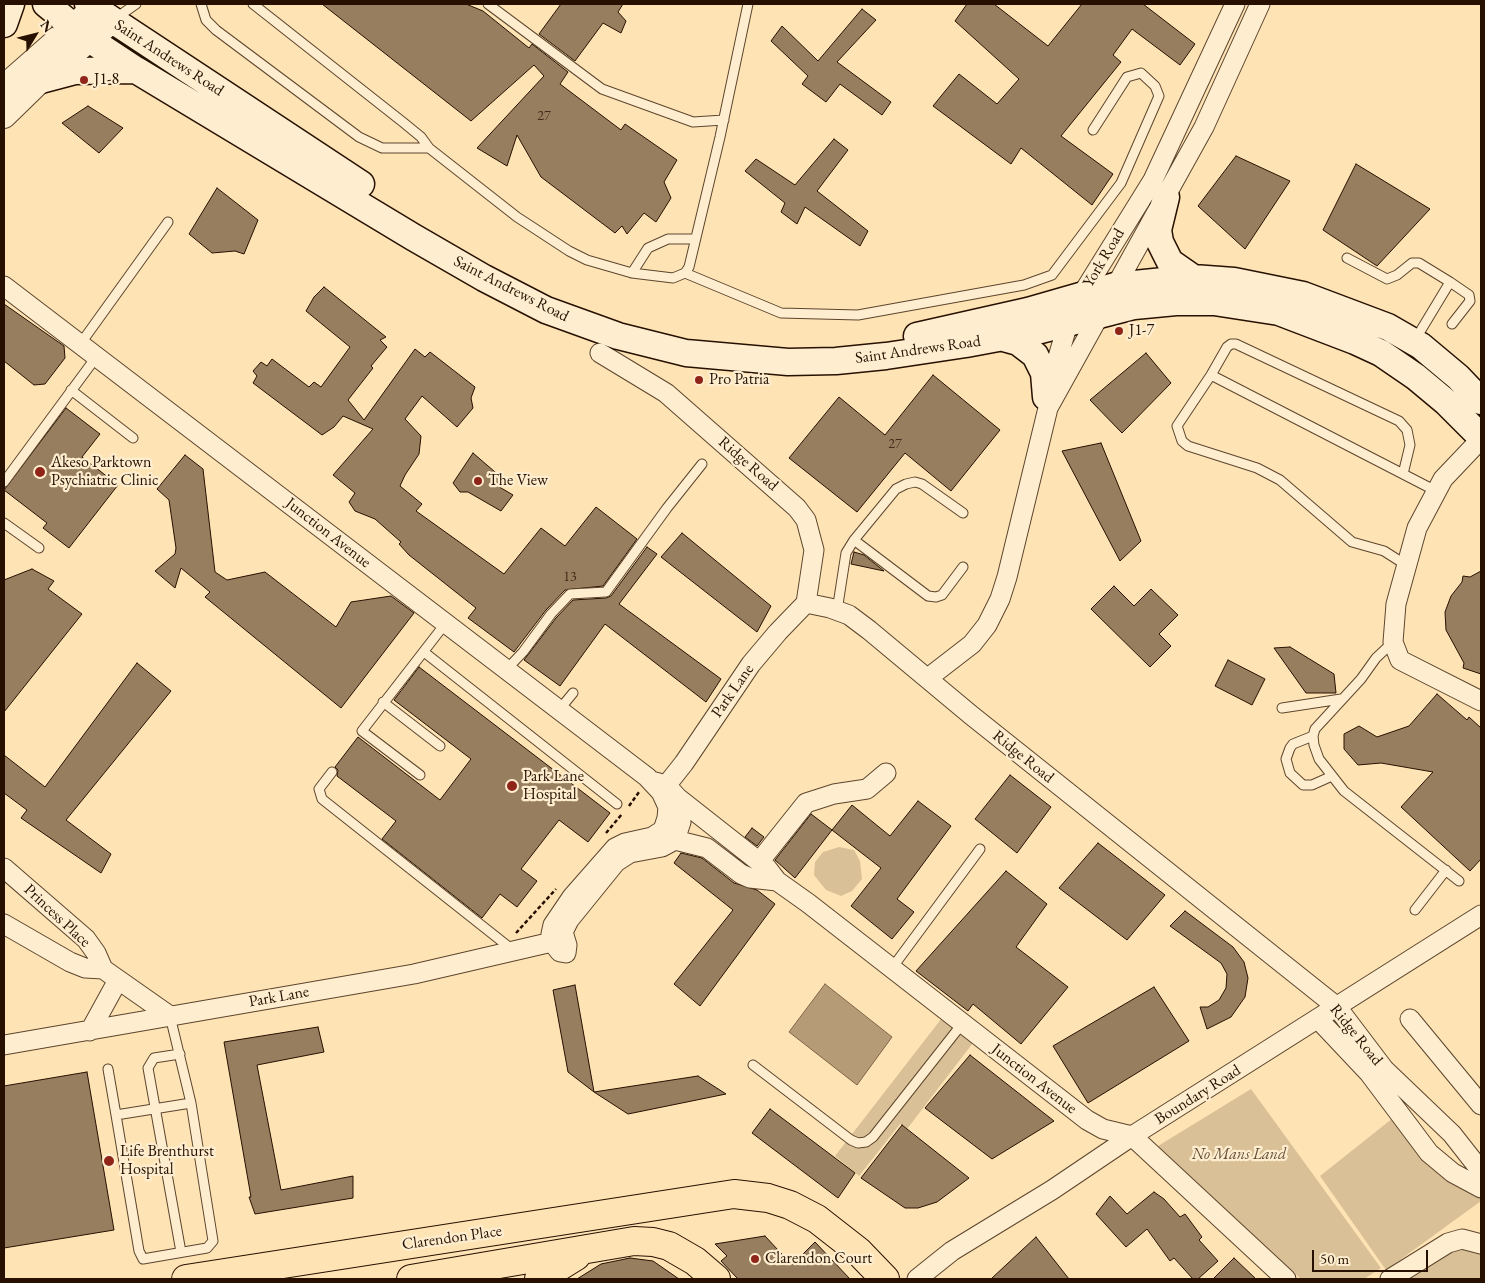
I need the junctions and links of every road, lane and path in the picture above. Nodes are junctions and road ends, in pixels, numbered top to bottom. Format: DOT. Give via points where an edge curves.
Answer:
graph roads {
  1 [pos="11,4"];
  2 [pos="46,4"];
  3 [pos="136,4"];
  4 [pos="201,4"];
  5 [pos="253,4"];
  6 [pos="488,4"];
  7 [pos="748,4"];
  8 [pos="1235,4"];
  9 [pos="1259,4"];
  10 [pos="99,9"];
  11 [pos="4,24"];
  12 [pos="80,32"];
  13 [pos="136,70"];
  14 [pos="41,80"];
  15 [pos="4,87"];
  16 [pos="4,116"];
  17 [pos="1183,116"];
  18 [pos="724,120"];
  19 [pos="1204,127"];
  20 [pos="1093,130"];
  21 [pos="429,148"];
  22 [pos="1166,197"];
  23 [pos="168,222"];
  24 [pos="696,239"];
  25 [pos="1347,258"];
  26 [pos="632,273"];
  27 [pos="685,274"];
  28 [pos="1193,278"];
  29 [pos="1450,282"];
  30 [pos="4,286"];
  31 [pos="1115,286"];
  32 [pos="1081,296"];
  33 [pos="1101,314"];
  34 [pos="1068,323"];
  35 [pos="1452,324"];
  36 [pos="1000,337"];
  37 [pos="81,344"];
  38 [pos="1417,344"];
  39 [pos="600,353"];
  40 [pos="97,356"];
  41 [pos="1211,375"];
  42 [pos="1481,375"];
  43 [pos="71,390"];
  44 [pos="1481,401"];
  45 [pos="1047,403"];
  46 [pos="133,438"];
  47 [pos="1481,438"];
  48 [pos="702,464"];
  49 [pos="1403,474"];
  50 [pos="4,482"];
  51 [pos="1436,491"];
  52 [pos="963,514"];
  53 [pos="4,523"];
  54 [pos="854,540"];
  55 [pos="39,548"];
  56 [pos="1406,565"];
  57 [pos="963,567"];
  58 [pos="806,603"];
  59 [pos="837,611"];
  60 [pos="445,624"];
  61 [pos="1393,642"];
  62 [pos="424,652"];
  63 [pos="506,670"];
  64 [pos="928,678"];
  65 [pos="573,693"];
  66 [pos="1341,699"];
  67 [pos="1481,701"];
  68 [pos="383,702"];
  69 [pos="1282,708"];
  70 [pos="559,710"];
  71 [pos="1313,736"];
  72 [pos="440,746"];
  73 [pos="332,772"];
  74 [pos="886,773"];
  75 [pos="420,776"];
  76 [pos="1332,776"];
  77 [pos="664,789"];
  78 [pos="617,804"];
  79 [pos="669,835"];
  80 [pos="980,849"];
  81 [pos="759,862"];
  82 [pos="4,868"];
  83 [pos="1446,870"];
  84 [pos="777,881"];
  85 [pos="1459,881"];
  86 [pos="1415,910"];
  87 [pos="1481,915"];
  88 [pos="4,924"];
  89 [pos="552,942"];
  90 [pos="515,951"];
  91 [pos="892,968"];
  92 [pos="102,969"];
  93 [pos="118,980"];
  94 [pos="1337,1007"];
  95 [pos="170,1016"];
  96 [pos="1410,1019"];
  97 [pos="1319,1020"];
  98 [pos="962,1024"];
  99 [pos="90,1031"];
  100 [pos="4,1045"];
  101 [pos="180,1054"];
  102 [pos="753,1065"];
  103 [pos="108,1069"];
  104 [pos="190,1103"];
  105 [pos="1481,1105"];
  106 [pos="155,1109"];
  107 [pos="116,1116"];
  108 [pos="1132,1136"];
  109 [pos="1481,1170"];
  110 [pos="1481,1188"];
  111 [pos="1481,1244"];
  112 [pos="588,1248"];
  113 [pos="181,1252"];
  114 [pos="421,1278"];
  115 [pos="186,1279"];
  116 [pos="539,1279"];
  117 [pos="716,1279"];
  118 [pos="885,1279"];
  119 [pos="918,1279"];
  120 [pos="1286,1279"];
  121 [pos="1390,1279"];
  1 -- 11 [label="main road"];
  2 -- 12 [label="main road, Saint Andrews Road"];
  3 -- 10 [label="lane"];
  4 -- 21 [label="lane" via="206,20 216,30 359,137 382,148"];
  5 -- 21 [label="lane" via="410,128"];
  6 -- 18 [label="lane" via="602,89 693,122"];
  7 -- 18 [label="lane"];
  8 -- 17 [label="street, York Road"];
  9 -- 19 [label="street, York Road"];
  10 -- 12 [label="street"];
  10 -- 32 [label="main road, Saint Andrews Road" via="304,148 458,244 544,291 654,330 746,344 800,347 867,343 914,336"];
  12 -- 13 [label="main road, Saint Andrews Road"];
  12 -- 14 [label="street"];
  12 -- 15 [label="street"];
  13 -- 14 [label="main road" via="76,71"];
  13 -- 36 [label="main road, Saint Andrews Road" via="484,278 546,310 618,336 686,353 788,362 886,356"];
  14 -- 16 [label="street"];
  17 -- 19 [label="street"];
  17 -- 32 [label="street, York Road" via="1153,180"];
  18 -- 24 [label="lane"];
  19 -- 22 [label="street, York Road"];
  20 -- 27 [label="lane" via="1127,77 1141,73 1155,86 1159,96 1121,183 1052,275 1024,285 858,315 781,313"];
  21 -- 26 [label="lane" via="517,217 570,251 596,263"];
  22 -- 28 [label="main road" via="1158,230 1160,242 1170,262"];
  22 -- 31 [label="street, York Road"];
  23 -- 37 [label="lane"];
  24 -- 26 [label="lane" via="668,239 648,248"];
  24 -- 27 [label="lane"];
  25 -- 29 [label="lane" via="1387,279 1412,263 1419,263"];
  26 -- 27 [label="lane" via="673,278"];
  28 -- 31 [label="main road, Saint Andrews Road"];
  28 -- 38 [label="main road, Saint Andrews Road" via="1234,281 1303,295 1356,313"];
  29 -- 35 [label="lane" via="1469,295 1470,301"];
  29 -- 38 [label="lane"];
  30 -- 37 [label="street, Junction Avenue"];
  31 -- 32 [label="main road, Saint Andrews Road"];
  31 -- 33 [label="street, York Road"];
  32 -- 34 [label="street, York Road"];
  33 -- 34 [label="main road, Saint Andrews Road"];
  33 -- 45 [label="street, York Road"];
  33 -- 47 [label="main road, Saint Andrews Road" via="1134,306 1176,302 1214,302 1279,312 1381,353 1416,377"];
  34 -- 36 [label="main road, Saint Andrews Road"];
  34 -- 45 [label="street, York Road"];
  36 -- 45 [label="main road" via="1018,342 1035,355 1044,373"];
  37 -- 40 [label="street, Junction Avenue"];
  38 -- 42 [label="main road"];
  38 -- 44 [label="main road" via="1458,377"];
  39 -- 58 [label="street, Ridge Road" via="666,393 797,508 806,520 814,550"];
  40 -- 43 [label="lane"];
  40 -- 60 [label="street, Junction Avenue"];
  41 -- 49 [label="lane"];
  41 -- 49 [label="lane" via="1227,347 1236,344 1399,421 1407,430 1410,445"];
  41 -- 56 [label="lane" via="1177,426 1182,442 1257,468 1280,480 1352,542 1384,551"];
  43 -- 46 [label="lane"];
  43 -- 50 [label="lane"];
  45 -- 64 [label="street, York Road" via="1000,599 972,644"];
  47 -- 51 [label="street"];
  48 -- 63 [label="lane" via="606,592 570,594"];
  49 -- 51 [label="lane"];
  51 -- 56 [label="street" via="1416,528"];
  52 -- 54 [label="lane" via="922,484 906,484 896,489"];
  53 -- 55 [label="lane"];
  54 -- 57 [label="lane" via="928,596 942,595"];
  54 -- 59 [label="lane" via="846,553"];
  56 -- 61 [label="street" via="1396,604"];
  58 -- 59 [label="street, Ridge Road"];
  58 -- 77 [label="street, Park Lane" via="751,664"];
  59 -- 64 [label="street, Ridge Road" via="849,615"];
  60 -- 62 [label="lane"];
  60 -- 63 [label="street, Junction Avenue"];
  61 -- 66 [label="lane"];
  61 -- 67 [label="street" via="1400,660"];
  62 -- 68 [label="lane"];
  62 -- 78 [label="lane"];
  63 -- 70 [label="street, Junction Avenue"];
  64 -- 94 [label="street, Ridge Road"];
  65 -- 70 [label="lane"];
  66 -- 69 [label="lane"];
  66 -- 71 [label="lane"];
  68 -- 72 [label="lane"];
  68 -- 75 [label="lane" via="360,734"];
  70 -- 77 [label="street, Junction Avenue"];
  71 -- 76 [label="lane" via="1320,760"];
  71 -- 76 [label="lane" via="1290,748 1286,759 1290,773 1303,786"];
  73 -- 90 [label="lane" via="319,789 322,799"];
  74 -- 81 [label="street" via="867,789 834,794 806,803"];
  76 -- 83 [label="lane" via="1344,791"];
  77 -- 79 [label="street"];
  77 -- 81 [label="street, Junction Avenue"];
  79 -- 84 [label="street" via="707,848 750,878"];
  79 -- 89 [label="street" via="625,843 607,856 553,925"];
  79 -- 89 [label="street" via="662,846 623,856 568,920 563,932 566,953 560,952"];
  80 -- 91 [label="lane"];
  81 -- 84 [label="street, Junction Avenue"];
  82 -- 92 [label="street, Princess Place" via="86,939"];
  83 -- 85 [label="lane"];
  83 -- 86 [label="lane"];
  84 -- 91 [label="street, Junction Avenue"];
  87 -- 94 [label="street, Boundary Road"];
  88 -- 92 [label="street, Princess Place" via="70,962 85,968"];
  89 -- 90 [label="street, Park Lane"];
  90 -- 95 [label="street, Park Lane" via="422,972"];
  91 -- 98 [label="street, Junction Avenue"];
  92 -- 93 [label="street, Princess Place"];
  93 -- 95 [label="street, Princess Place"];
  93 -- 99 [label="street"];
  94 -- 97 [label="street, Boundary Road"];
  94 -- 109 [label="street, Ridge Road" via="1384,1070 1452,1134"];
  95 -- 99 [label="street, Park Lane"];
  95 -- 101 [label="lane"];
  96 -- 105 [label="street"];
  97 -- 108 [label="street, Boundary Road"];
  97 -- 110 [label="street" via="1370,1073 1429,1153 1453,1173"];
  98 -- 102 [label="lane" via="866,1142 851,1140"];
  98 -- 108 [label="street, Junction Avenue" via="1087,1120 1103,1129"];
  99 -- 100 [label="street, Park Lane"];
  101 -- 104 [label="lane"];
  101 -- 106 [label="lane" via="154,1058 150,1062 148,1068"];
  103 -- 107 [label="lane"];
  104 -- 106 [label="lane"];
  104 -- 113 [label="lane" via="214,1241 206,1248"];
  106 -- 107 [label="lane"];
  106 -- 113 [label="lane"];
  107 -- 113 [label="lane" via="140,1256 143,1259"];
  108 -- 119 [label="street, Boundary Road" via="952,1251"];
  108 -- 120 [label="street, Junction Avenue"];
  111 -- 121 [label="street" via="1462,1239 1448,1243"];
  112 -- 114 [label="main road, Clarendon Place"];
  112 -- 116 [label="main road"];
  112 -- 117 [label="main road, Clarendon Place" via="634,1241 653,1242 669,1246 695,1261"];
  115 -- 118 [label="main road, Clarendon Place" via="538,1226 718,1195 768,1198 796,1208 837,1233"];
}
